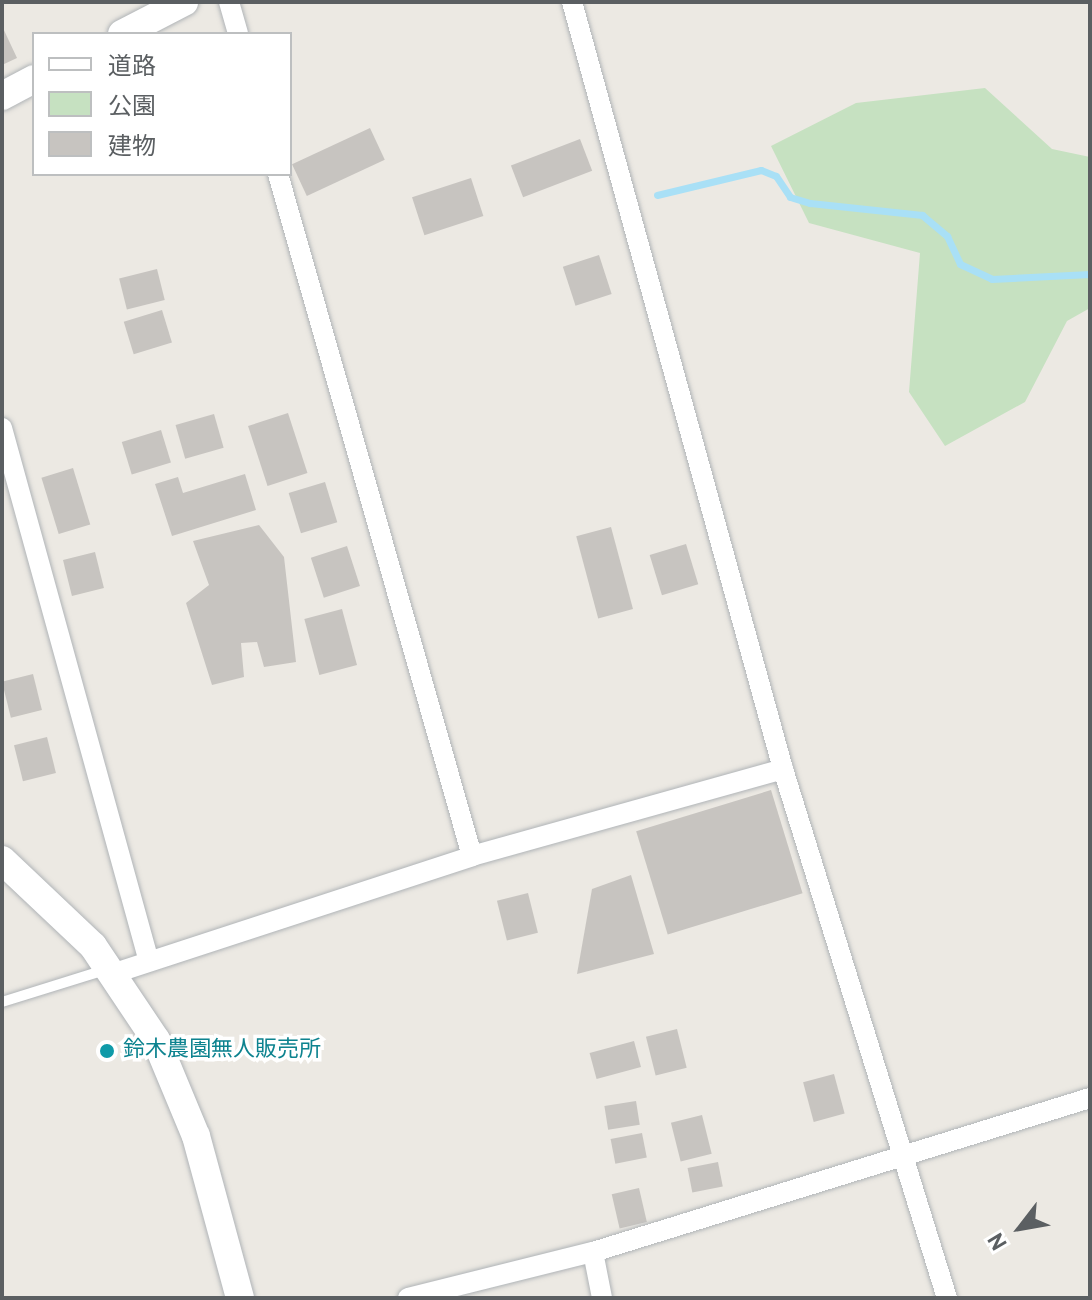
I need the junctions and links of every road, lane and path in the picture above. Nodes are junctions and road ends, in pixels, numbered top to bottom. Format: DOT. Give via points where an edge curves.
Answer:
graph roads {
  1 [pos="184,2"];
  2 [pos="229,2"];
  3 [pos="572,2"];
  4 [pos="126,32"];
  5 [pos="237,32"];
  6 [pos="32,80"];
  7 [pos="2,96"];
  8 [pos="279,176"];
  9 [pos="2,428"];
  10 [pos="783,769"];
  11 [pos="472,856"];
  12 [pos="2,860"];
  13 [pos="148,958"];
  14 [pos="113,971"];
  15 [pos="2,1002"];
  16 [pos="1090,1098"];
  17 [pos="903,1155"];
  18 [pos="593,1252"];
  19 [pos="240,1298"];
  20 [pos="408,1298"];
  21 [pos="602,1298"];
  22 [pos="947,1298"];
  1 -- 4 [label="street"];
  2 -- 5 [label="street"];
  3 -- 10 [label="street"];
  6 -- 7 [label="street"];
  8 -- 11 [label="street"];
  9 -- 13 [label="street"];
  10 -- 11 [label="street"];
  10 -- 17 [label="street"];
  11 -- 13 [label="street"];
  12 -- 14 [label="street" via="60,911"];
  13 -- 14 [label="street"];
  14 -- 15 [label="lane"];
  14 -- 19 [label="street" via="182,1095"];
  16 -- 17 [label="street"];
  17 -- 18 [label="street"];
  17 -- 22 [label="street"];
  18 -- 20 [label="street"];
  18 -- 21 [label="street"];
}
